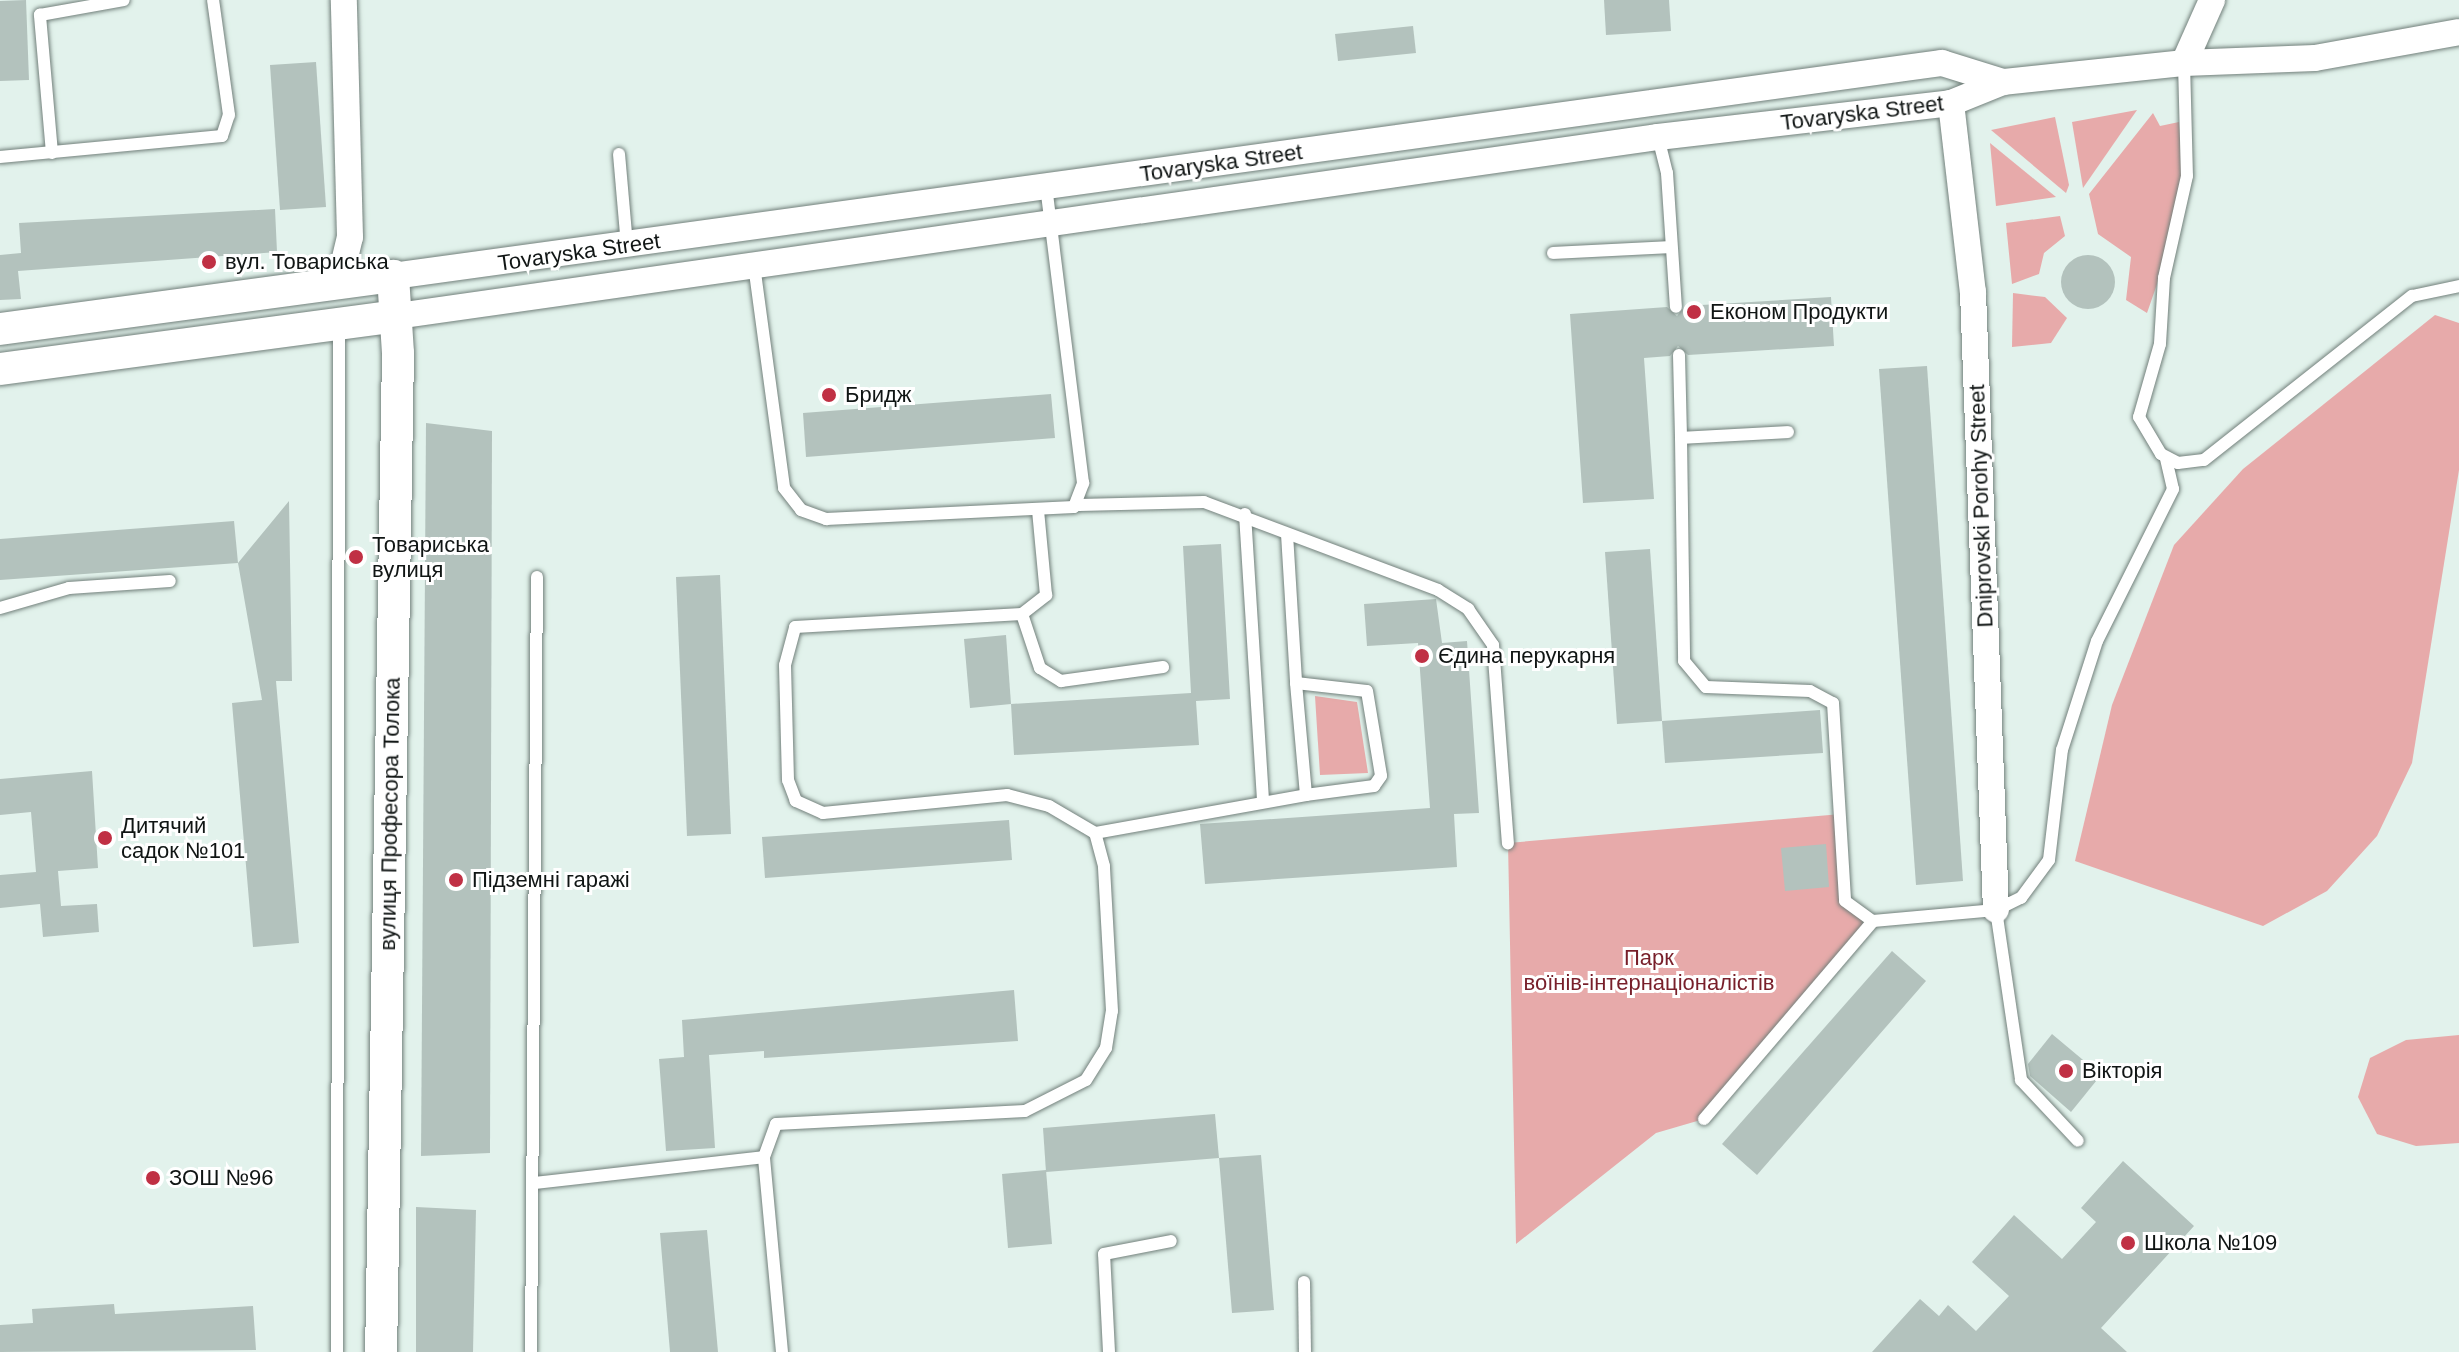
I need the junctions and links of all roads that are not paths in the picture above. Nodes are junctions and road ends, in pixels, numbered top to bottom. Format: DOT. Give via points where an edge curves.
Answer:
graph roads {
  1 [pos="124,0"];
  2 [pos="213,0"];
  3 [pos="344,0"];
  4 [pos="2212,0"];
  5 [pos="2459,32"];
  6 [pos="2184,63"];
  7 [pos="2003,82"];
  8 [pos="1951,103"];
  9 [pos="1658,137"];
  10 [pos="52,153"];
  11 [pos="619,154"];
  12 [pos="0,157"];
  13 [pos="1046,186"];
  14 [pos="790,222"];
  15 [pos="1051,223"];
  16 [pos="627,245"];
  17 [pos="1671,247"];
  18 [pos="1553,253"];
  19 [pos="795,259"];
  20 [pos="754,265"];
  21 [pos="393,276"];
  22 [pos="339,283"];
  23 [pos="2459,286"];
  24 [pos="1676,307"];
  25 [pos="397,316"];
  26 [pos="339,323"];
  27 [pos="0,329"];
  28 [pos="1679,355"];
  29 [pos="0,369"];
  30 [pos="1788,432"];
  31 [pos="1681,438"];
  32 [pos="2166,458"];
  33 [pos="1079,505"];
  34 [pos="1038,510"];
  35 [pos="1245,514"];
  36 [pos="1287,534"];
  37 [pos="537,577"];
  38 [pos="170,581"];
  39 [pos="0,608"];
  40 [pos="1022,614"];
  41 [pos="1163,667"];
  42 [pos="1296,683"];
  43 [pos="1306,795"];
  44 [pos="1263,800"];
  45 [pos="1095,833"];
  46 [pos="1508,843"];
  47 [pos="1996,910"];
  48 [pos="1873,921"];
  49 [pos="1704,1119"];
  50 [pos="2078,1141"];
  51 [pos="764,1157"];
  52 [pos="534,1183"];
  53 [pos="1171,1241"];
  54 [pos="1304,1282"];
  55 [pos="337,1352"];
  56 [pos="381,1352"];
  57 [pos="531,1352"];
  58 [pos="782,1352"];
  59 [pos="1109,1352"];
  60 [pos="1305,1352"];
  1 -- 10 [label="lane" via="40,15"];
  2 -- 10 [label="lane" via="229,115 222,136"];
  3 -- 22 [label="street" via="350,237"];
  4 -- 6 [label="street"];
  5 -- 6 [label="street" via="2315,58"];
  6 -- 7 [label="street"];
  6 -- 32 [label="lane" via="2187,176 2164,278 2160,344 2139,417"];
  7 -- 8 [label="street, Tovaryska Street"];
  7 -- 13 [label="street, Tovaryska Street" via="1942,63"];
  8 -- 9 [label="street, Tovaryska Street"];
  8 -- 47 [label="street, Dniprovski Porohy Street" via="1973,292"];
  9 -- 15 [label="street, Tovaryska Street"];
  9 -- 17 [label="lane"];
  10 -- 12 [label="lane"];
  11 -- 16 [label="lane"];
  13 -- 14 [label="street, Tovaryska Street"];
  13 -- 15 [label="lane"];
  14 -- 16 [label="street, Tovaryska Street"];
  14 -- 19 [label="street"];
  15 -- 19 [label="street, Tovaryska Street"];
  15 -- 33 [label="lane" via="1083,483"];
  16 -- 21 [label="street, Tovaryska Street"];
  17 -- 18 [label="lane"];
  17 -- 24 [label="lane"];
  19 -- 20 [label="street, Tovaryska Street"];
  20 -- 25 [label="street, Tovaryska Street"];
  20 -- 34 [label="lane" via="792,503 826,519"];
  21 -- 22 [label="street, Tovaryska Street"];
  21 -- 25 [label="street, вулиця Професора Толока"];
  22 -- 27 [label="street, Tovaryska Street"];
  23 -- 32 [label="lane" via="2412,296 2204,460"];
  25 -- 26 [label="street, Tovaryska Street"];
  25 -- 56 [label="street, вулиця Професора Толока"];
  26 -- 29 [label="street, Tovaryska Street"];
  26 -- 55 [label="lane"];
  28 -- 31 [label="lane"];
  30 -- 31 [label="lane"];
  31 -- 48 [label="lane" via="1686,669 1706,687 1810,691 1833,703 1845,901"];
  32 -- 47 [label="lane" via="2173,489 2097,641 2062,750 2049,860 2021,898"];
  33 -- 34 [label="lane"];
  33 -- 35 [label="lane" via="1204,502"];
  34 -- 40 [label="lane" via="1046,595"];
  35 -- 36 [label="lane"];
  35 -- 44 [label="lane"];
  36 -- 42 [label="lane"];
  36 -- 46 [label="lane" via="1438,590 1487,631"];
  37 -- 52 [label="lane"];
  38 -- 39 [label="lane" via="69,588"];
  40 -- 41 [label="lane" via="1040,668 1061,681"];
  40 -- 45 [label="lane" via="795,627 785,665 790,791 823,813 1029,797"];
  42 -- 43 [label="lane"];
  42 -- 43 [label="lane" via="1367,691 1381,776 1368,789"];
  43 -- 44 [label="lane"];
  44 -- 45 [label="lane"];
  45 -- 51 [label="lane" via="1104,866 1112,1011 1106,1048 1086,1080 1044,1105 1007,1114 789,1118 771,1131"];
  47 -- 48 [label="lane"];
  47 -- 50 [label="lane" via="2021,1080"];
  48 -- 49 [label="lane"];
  51 -- 52 [label="lane"];
  51 -- 58 [label="lane"];
  52 -- 57 [label="lane"];
  53 -- 59 [label="lane" via="1104,1254"];
  54 -- 60 [label="lane"];
}
